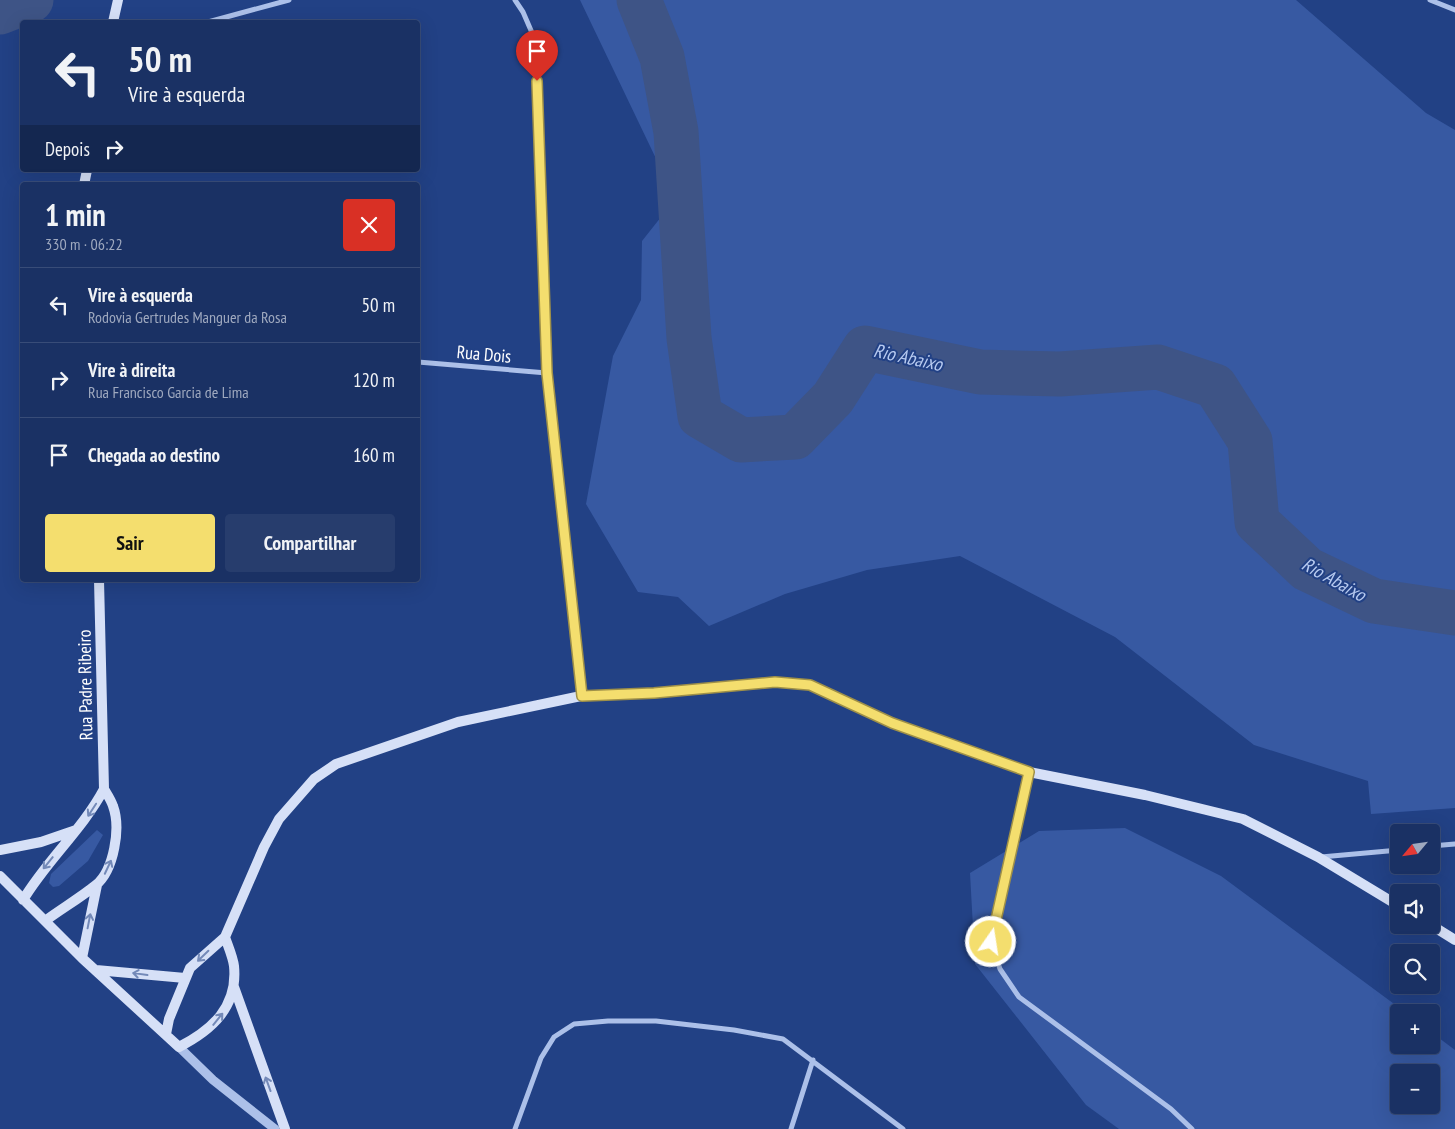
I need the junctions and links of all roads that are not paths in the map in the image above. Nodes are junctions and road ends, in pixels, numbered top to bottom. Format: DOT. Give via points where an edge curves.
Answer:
graph roads {
  1 [pos="118,0"];
  2 [pos="289,0"];
  3 [pos="515,0"];
  4 [pos="1430,0"];
  5 [pos="1455,10"];
  6 [pos="113,20"];
  7 [pos="215,20"];
  8 [pos="420,362"];
  9 [pos="547,373"];
  10 [pos="99,582"];
  11 [pos="582,696"];
  12 [pos="1029,772"];
  13 [pos="104,789"];
  14 [pos="77,829"];
  15 [pos="1455,844"];
  16 [pos="1440,845"];
  17 [pos="0,850"];
  18 [pos="1390,851"];
  19 [pos="1318,857"];
  20 [pos="0,876"];
  21 [pos="97,885"];
  22 [pos="23,900"];
  23 [pos="1390,901"];
  24 [pos="45,921"];
  25 [pos="1440,931"];
  26 [pos="225,937"];
  27 [pos="1455,940"];
  28 [pos="82,958"];
  29 [pos="96,970"];
  30 [pos="185,978"];
  31 [pos="234,987"];
  32 [pos="166,1034"];
  33 [pos="179,1047"];
  34 [pos="813,1060"];
  35 [pos="275,1129"];
  36 [pos="285,1129"];
  37 [pos="515,1129"];
  38 [pos="791,1129"];
  39 [pos="902,1129"];
  40 [pos="1192,1129"];
  1 -- 6 [label="main road"];
  2 -- 7 [label="street"];
  3 -- 9 [label="street" via="536,42"];
  4 -- 5 [label="street"];
  8 -- 9 [label="street, Rua Dois"];
  9 -- 11 [label="street"];
  10 -- 13 [label="main road, Rua Padre Ribeiro"];
  11 -- 12 [label="main road" via="775,682 810,685 899,726"];
  11 -- 26 [label="main road" via="458,722 336,764 314,779 279,819"];
  12 -- 19 [label="main road" via="1145,795 1243,820"];
  12 -- 40 [label="street" via="991,942 1000,969 1019,996 1171,1109"];
  13 -- 14 [label="main road, one-way"];
  21 -- 13 [label="main road, Rua Padre Ribeiro, one-way" via="108,870 116,832 113,807"];
  14 -- 17 [label="main road" via="41,842"];
  14 -- 22 [label="main road, one-way" via="45,866"];
  15 -- 16 [label="street"];
  18 -- 19 [label="street"];
  19 -- 23 [label="main road"];
  20 -- 22 [label="main road"];
  21 -- 24 [label="main road, Rua Padre Ribeiro"];
  28 -- 21 [label="main road, one-way"];
  22 -- 24 [label="main road"];
  24 -- 28 [label="main road"];
  25 -- 27 [label="main road"];
  26 -- 30 [label="main road, one-way" via="190,968"];
  26 -- 31 [label="main road" via="234,965"];
  28 -- 29 [label="main road"];
  30 -- 29 [label="main road, one-way"];
  29 -- 32 [label="main road"];
  30 -- 32 [label="main road"];
  33 -- 31 [label="main road, one-way" via="205,1033 221,1017"];
  36 -- 31 [label="main road, one-way"];
  32 -- 33 [label="main road"];
  33 -- 35 [label="street" via="213,1080"];
  34 -- 37 [label="street" via="783,1039 734,1030 656,1022 574,1024 554,1036 541,1058"];
  34 -- 38 [label="street"];
  34 -- 39 [label="street"];
}
